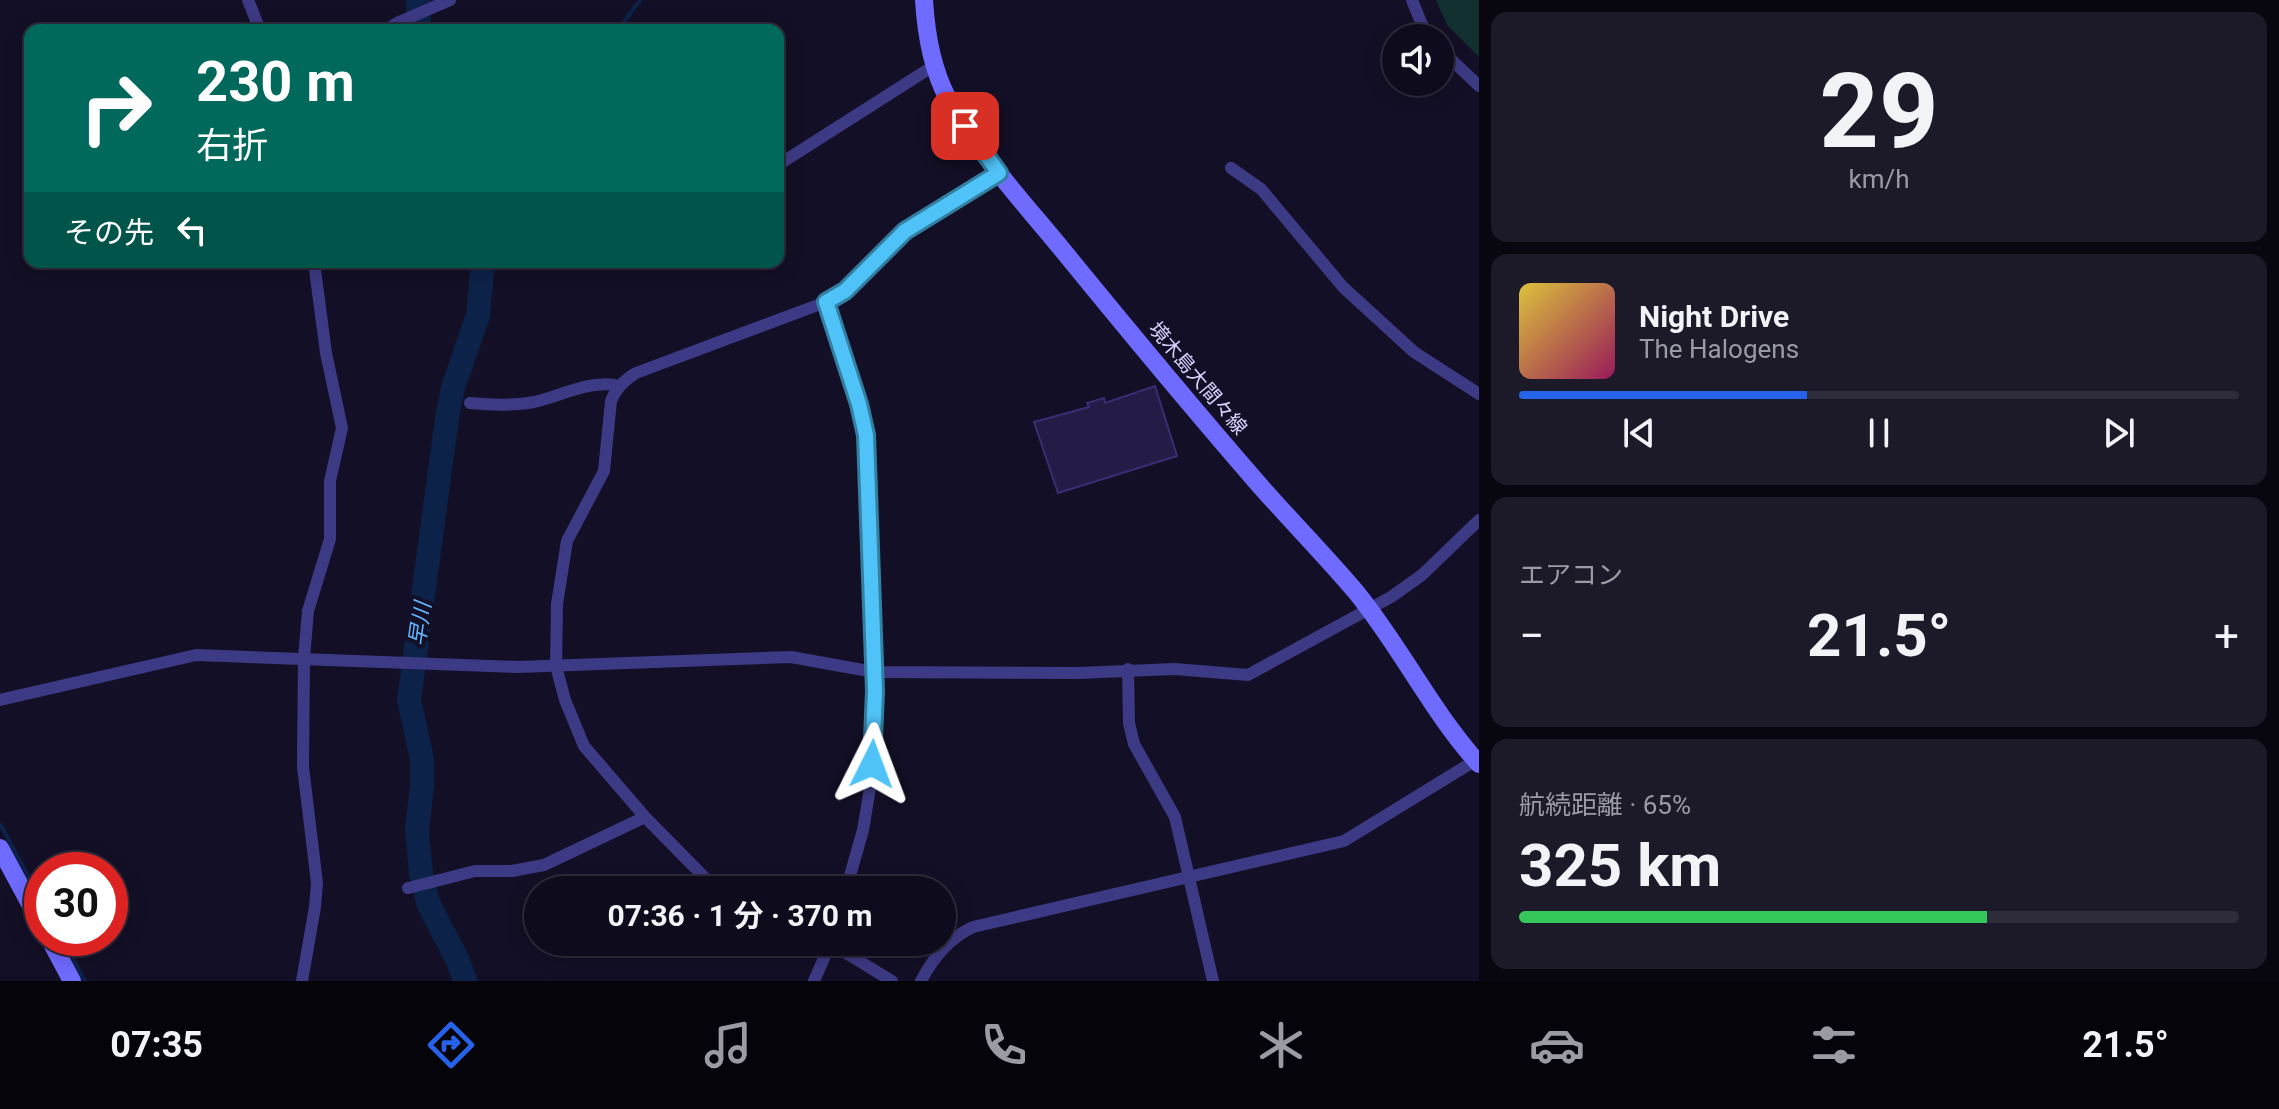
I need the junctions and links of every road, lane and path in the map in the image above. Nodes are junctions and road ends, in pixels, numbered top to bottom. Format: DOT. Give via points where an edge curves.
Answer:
graph roads {
  1 [pos="248,0"];
  2 [pos="450,0"];
  3 [pos="924,0"];
  4 [pos="1412,0"];
  5 [pos="258,24"];
  6 [pos="396,24"];
  7 [pos="1422,24"];
  8 [pos="1454,62"];
  9 [pos="935,65"];
  10 [pos="1479,86"];
  11 [pos="784,161"];
  12 [pos="1231,168"];
  13 [pos="999,173"];
  14 [pos="315,268"];
  15 [pos="826,302"];
  16 [pos="619,386"];
  17 [pos="1479,394"];
  18 [pos="470,403"];
  19 [pos="1479,520"];
  20 [pos="1370,610"];
  21 [pos="304,658"];
  22 [pos="556,666"];
  23 [pos="1128,669"];
  24 [pos="874,672"];
  25 [pos="0,700"];
  26 [pos="1477,762"];
  27 [pos="645,817"];
  28 [pos="0,848"];
  29 [pos="703,876"];
  30 [pos="850,876"];
  31 [pos="1189,877"];
  32 [pos="408,888"];
  33 [pos="24,893"];
  34 [pos="59,956"];
  35 [pos="824,956"];
  36 [pos="852,956"];
  37 [pos="72,981"];
  38 [pos="302,981"];
  39 [pos="814,981"];
  40 [pos="892,981"];
  41 [pos="921,981"];
  42 [pos="1213,981"];
  1 -- 5 [label="street"];
  2 -- 6 [label="street"];
  3 -- 9 [label="main road, 境木島大間々線"];
  4 -- 7 [label="street"];
  8 -- 10 [label="street"];
  9 -- 11 [label="street"];
  9 -- 13 [label="main road, 境木島大間々線" via="948,99"];
  12 -- 17 [label="street" via="1261,189 1343,287 1414,352"];
  13 -- 15 [label="street" via="905,231 845,291"];
  13 -- 20 [label="main road, 境木島大間々線" via="1221,441"];
  14 -- 21 [label="street" via="342,428 330,481 330,539 308,611"];
  15 -- 16 [label="street" via="636,373"];
  15 -- 24 [label="street" via="866,435"];
  16 -- 18 [label="street" via="604,383 532,402"];
  16 -- 22 [label="street" via="611,401 604,471 567,541 557,604"];
  19 -- 20 [label="street" via="1422,575"];
  20 -- 23 [label="street" via="1255,673"];
  20 -- 26 [label="main road, 境木島大間々線" via="1436,711"];
  21 -- 22 [label="street"];
  21 -- 25 [label="street" via="185,655"];
  21 -- 38 [label="street" via="303,767 317,883"];
  22 -- 24 [label="street" via="778,657"];
  22 -- 27 [label="street" via="584,746"];
  23 -- 24 [label="street"];
  23 -- 31 [label="street" via="1134,744 1175,817"];
  24 -- 30 [label="street" via="870,788"];
  26 -- 31 [label="street" via="1344,841"];
  27 -- 29 [label="street"];
  27 -- 32 [label="street" via="544,865 475,871"];
  28 -- 33 [label="main road"];
  31 -- 41 [label="street" via="973,927 952,939"];
  31 -- 42 [label="street"];
  34 -- 37 [label="main road"];
  35 -- 39 [label="street"];
  36 -- 40 [label="street"];
}
